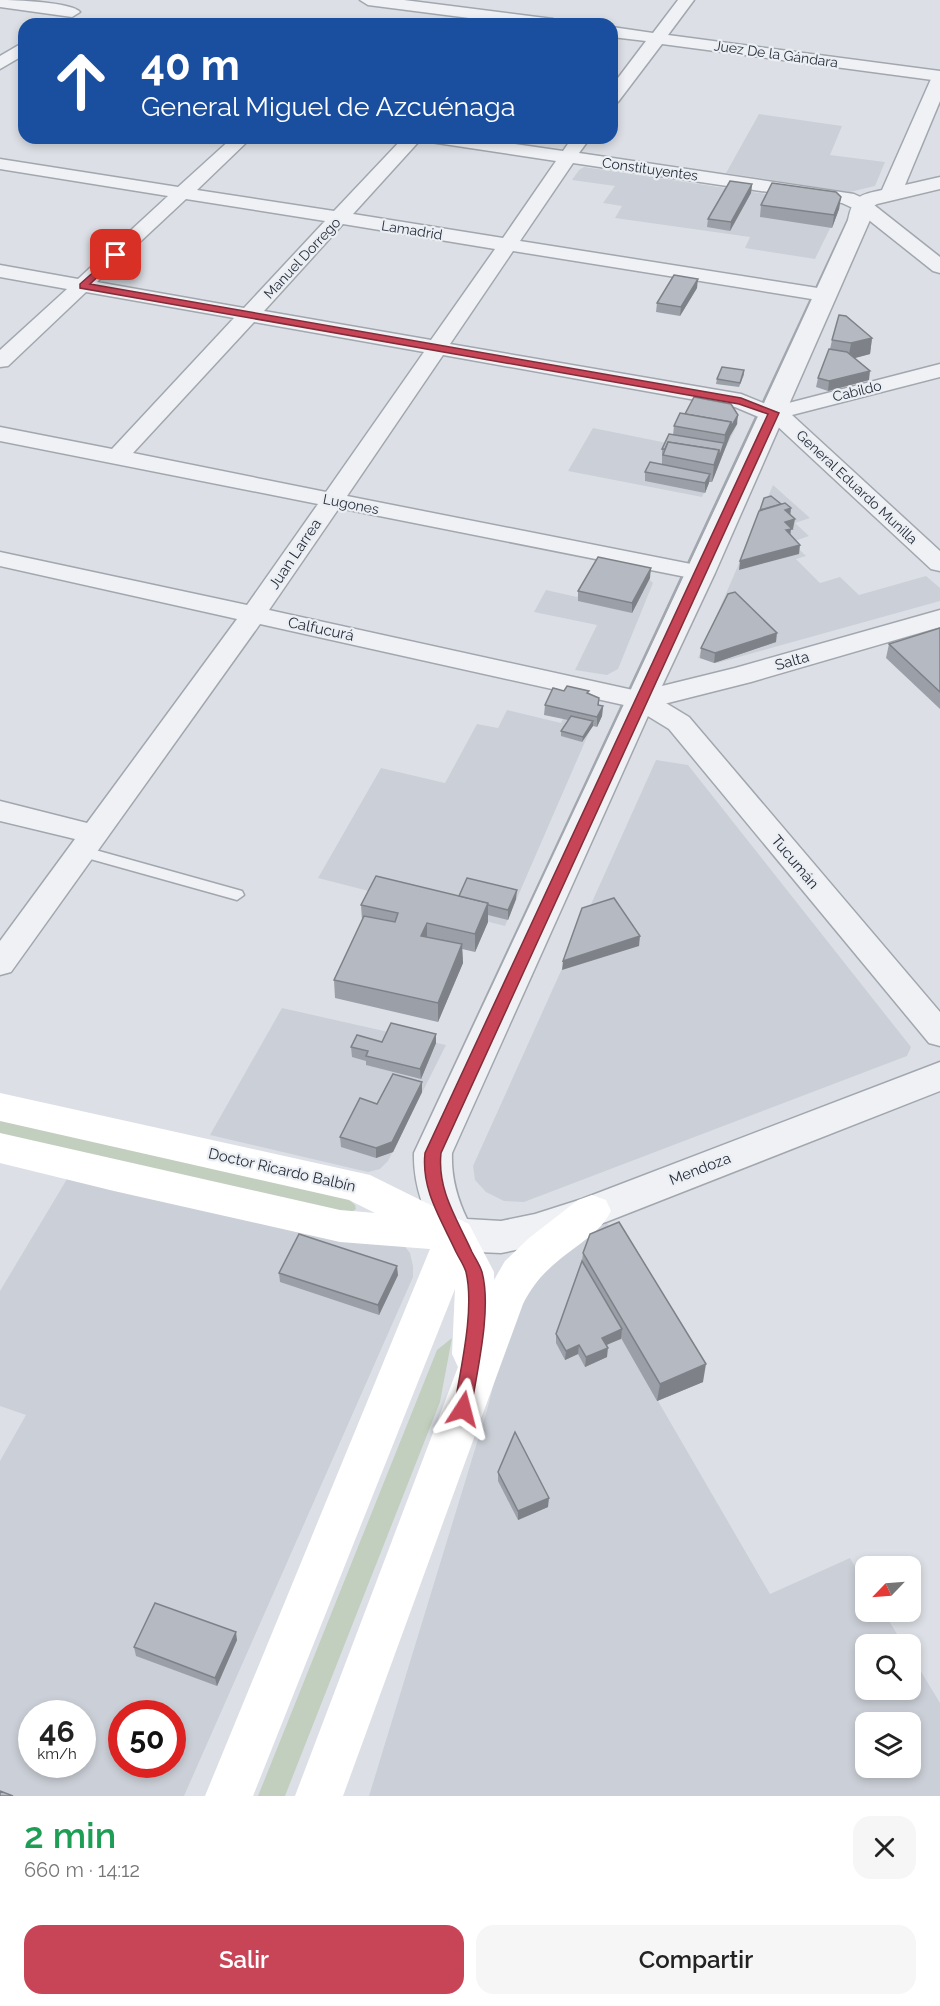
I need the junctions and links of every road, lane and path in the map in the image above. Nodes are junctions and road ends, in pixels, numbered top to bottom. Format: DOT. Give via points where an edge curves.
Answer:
graph roads {
  1 [pos="90,0"];
  2 [pos="368,0"];
  3 [pos="686,0"];
  4 [pos="387,1"];
  5 [pos="0,2"];
  6 [pos="531,6"];
  7 [pos="72,12"];
  8 [pos="64,18"];
  9 [pos="370,18"];
  10 [pos="506,18"];
  11 [pos="522,18"];
  12 [pos="618,33"];
  13 [pos="657,38"];
  14 [pos="18,51"];
  15 [pos="0,64"];
  16 [pos="940,78"];
  17 [pos="618,90"];
  18 [pos="235,144"];
  19 [pos="407,144"];
  20 [pos="478,144"];
  21 [pos="577,144"];
  22 [pos="567,157"];
  23 [pos="0,164"];
  24 [pos="940,183"];
  25 [pos="181,192"];
  26 [pos="891,193"];
  27 [pos="862,205"];
  28 [pos="339,218"];
  29 [pos="506,245"];
  30 [pos="940,267"];
  31 [pos="0,271"];
  32 [pos="83,286"];
  33 [pos="824,295"];
  34 [pos="248,316"];
  35 [pos="435,348"];
  36 [pos="0,361"];
  37 [pos="940,370"];
  38 [pos="774,413"];
  39 [pos="0,434"];
  40 [pos="118,456"];
  41 [pos="332,501"];
  42 [pos="0,559"];
  43 [pos="940,564"];
  44 [pos="701,573"];
  45 [pos="254,614"];
  46 [pos="940,618"];
  47 [pos="642,700"];
  48 [pos="0,811"];
  49 [pos="87,843"];
  50 [pos="237,895"];
  51 [pos="0,964"];
  52 [pos="940,1034"];
  53 [pos="940,1076"];
  54 [pos="0,1107"];
  55 [pos="0,1148"];
  56 [pos="592,1211"];
  57 [pos="455,1235"];
  58 [pos="463,1409"];
  59 [pos="229,1796"];
  60 [pos="319,1796"];
  1 -- 7 [label="street"];
  2 -- 4 [label="street"];
  3 -- 13 [label="street"];
  4 -- 9 [label="street"];
  4 -- 10 [label="street"];
  5 -- 7 [label="street"];
  6 -- 11 [label="street"];
  7 -- 8 [label="street"];
  12 -- 13 [label="street, Juez De la Gándara"];
  13 -- 16 [label="street, Juez De la Gándara"];
  13 -- 17 [label="street"];
  14 -- 15 [label="street"];
  16 -- 26 [label="street"];
  18 -- 25 [label="street"];
  19 -- 28 [label="street, Manuel Dorrego"];
  20 -- 22 [label="street, Constituyentes"];
  21 -- 22 [label="street, Juan Larrea"];
  22 -- 27 [label="street, Constituyentes" via="847,198"];
  22 -- 29 [label="street, Juan Larrea"];
  23 -- 25 [label="street, Lamadrid"];
  24 -- 26 [label="street"];
  25 -- 28 [label="street, Lamadrid"];
  25 -- 32 [label="street"];
  26 -- 27 [label="street"];
  27 -- 30 [label="street"];
  27 -- 33 [label="street" via="859,220"];
  28 -- 29 [label="street, Lamadrid"];
  28 -- 34 [label="street, Manuel Dorrego"];
  29 -- 33 [label="street, Lamadrid"];
  29 -- 35 [label="street, Juan Larrea"];
  31 -- 32 [label="street, General Eduardo Munilla"];
  32 -- 34 [label="street, General Eduardo Munilla"];
  32 -- 36 [label="street"];
  33 -- 38 [label="street"];
  34 -- 35 [label="street, General Eduardo Munilla"];
  34 -- 40 [label="street, Manuel Dorrego"];
  35 -- 38 [label="street, General Eduardo Munilla" via="741,401"];
  35 -- 41 [label="street, Juan Larrea"];
  37 -- 38 [label="street, Cabildo"];
  38 -- 43 [label="street, General Eduardo Munilla"];
  38 -- 44 [label="street"];
  39 -- 40 [label="street, Lugones"];
  40 -- 41 [label="street, Lugones"];
  41 -- 44 [label="street, Lugones"];
  41 -- 45 [label="street, Juan Larrea"];
  42 -- 45 [label="street, Calfucurá"];
  44 -- 47 [label="street"];
  45 -- 47 [label="street, Calfucurá"];
  45 -- 49 [label="street, Juan Larrea"];
  46 -- 47 [label="street, Salta" via="741,676"];
  47 -- 52 [label="street, Tucumán" via="678,723"];
  47 -- 57 [label="street" via="433,1153 435,1192"];
  48 -- 49 [label="street"];
  49 -- 50 [label="lane"];
  49 -- 51 [label="street, Juan Larrea"];
  53 -- 56 [label="street, Mendoza"];
  54 -- 57 [label="main road, Doctor Ricardo Balbín" via="357,1186"];
  55 -- 57 [label="main road" via="340,1226"];
  56 -- 57 [label="street, Mendoza" via="501,1237"];
  56 -- 58 [label="main road" via="519,1273 504,1300"];
  57 -- 58 [label="main road" via="474,1272 476,1303"];
  57 -- 59 [label="main road"];
  58 -- 60 [label="main road"];
}
